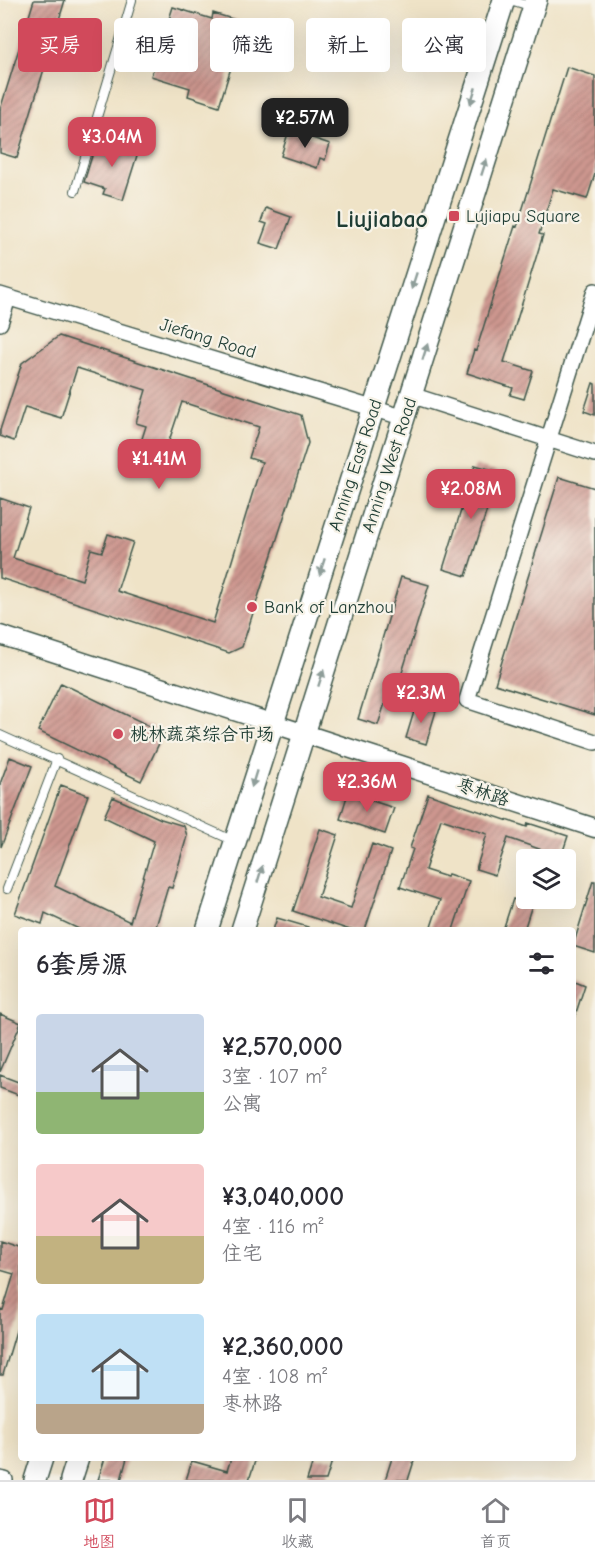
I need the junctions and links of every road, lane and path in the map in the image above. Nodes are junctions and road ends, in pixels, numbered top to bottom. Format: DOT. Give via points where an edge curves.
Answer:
graph roads {
  1 [pos="132,0"];
  2 [pos="504,0"];
  3 [pos="510,0"];
  4 [pos="535,4"];
  5 [pos="75,191"];
  6 [pos="595,291"];
  7 [pos="4,296"];
  8 [pos="0,323"];
  9 [pos="411,395"];
  10 [pos="373,409"];
  11 [pos="405,418"];
  12 [pos="549,439"];
  13 [pos="595,454"];
  14 [pos="0,635"];
  15 [pos="271,724"];
  16 [pos="303,734"];
  17 [pos="0,735"];
  18 [pos="595,742"];
  19 [pos="57,759"];
  20 [pos="595,828"];
  21 [pos="234,841"];
  22 [pos="7,889"];
  23 [pos="208,927"];
  24 [pos="243,927"];
  25 [pos="41,1461"];
  26 [pos="77,1461"];
  27 [pos="0,1479"];
  28 [pos="5,1480"];
  29 [pos="35,1480"];
  30 [pos="71,1480"];
  1 -- 5 [label="lane"];
  2 -- 10 [label="main road, Anning East Road, one-way"];
  3 -- 4 [label="lane"];
  9 -- 4 [label="main road, Anning West Road, one-way"];
  6 -- 12 [label="street"];
  7 -- 8 [label="street"];
  7 -- 10 [label="street, Jiefang Road"];
  9 -- 11 [label="main road, Anning West Road"];
  9 -- 12 [label="street"];
  10 -- 11 [label="street, Jiefang Road"];
  10 -- 15 [label="main road, Anning East Road, one-way"];
  16 -- 11 [label="main road, Anning West Road, one-way"];
  12 -- 13 [label="street"];
  12 -- 18 [label="street" via="467,700"];
  14 -- 15 [label="street, 枣林路"];
  15 -- 16 [label="street, 枣林路"];
  15 -- 21 [label="main road, Anning East Road, one-way"];
  16 -- 20 [label="street, 枣林路"];
  24 -- 16 [label="main road, Anning West Road, one-way"];
  17 -- 19 [label="lane"];
  19 -- 21 [label="lane"];
  19 -- 22 [label="lane"];
  21 -- 23 [label="main road, Anning East Road"];
  25 -- 29 [label="main road"];
  26 -- 30 [label="main road"];
  27 -- 28 [label="street"];
}
